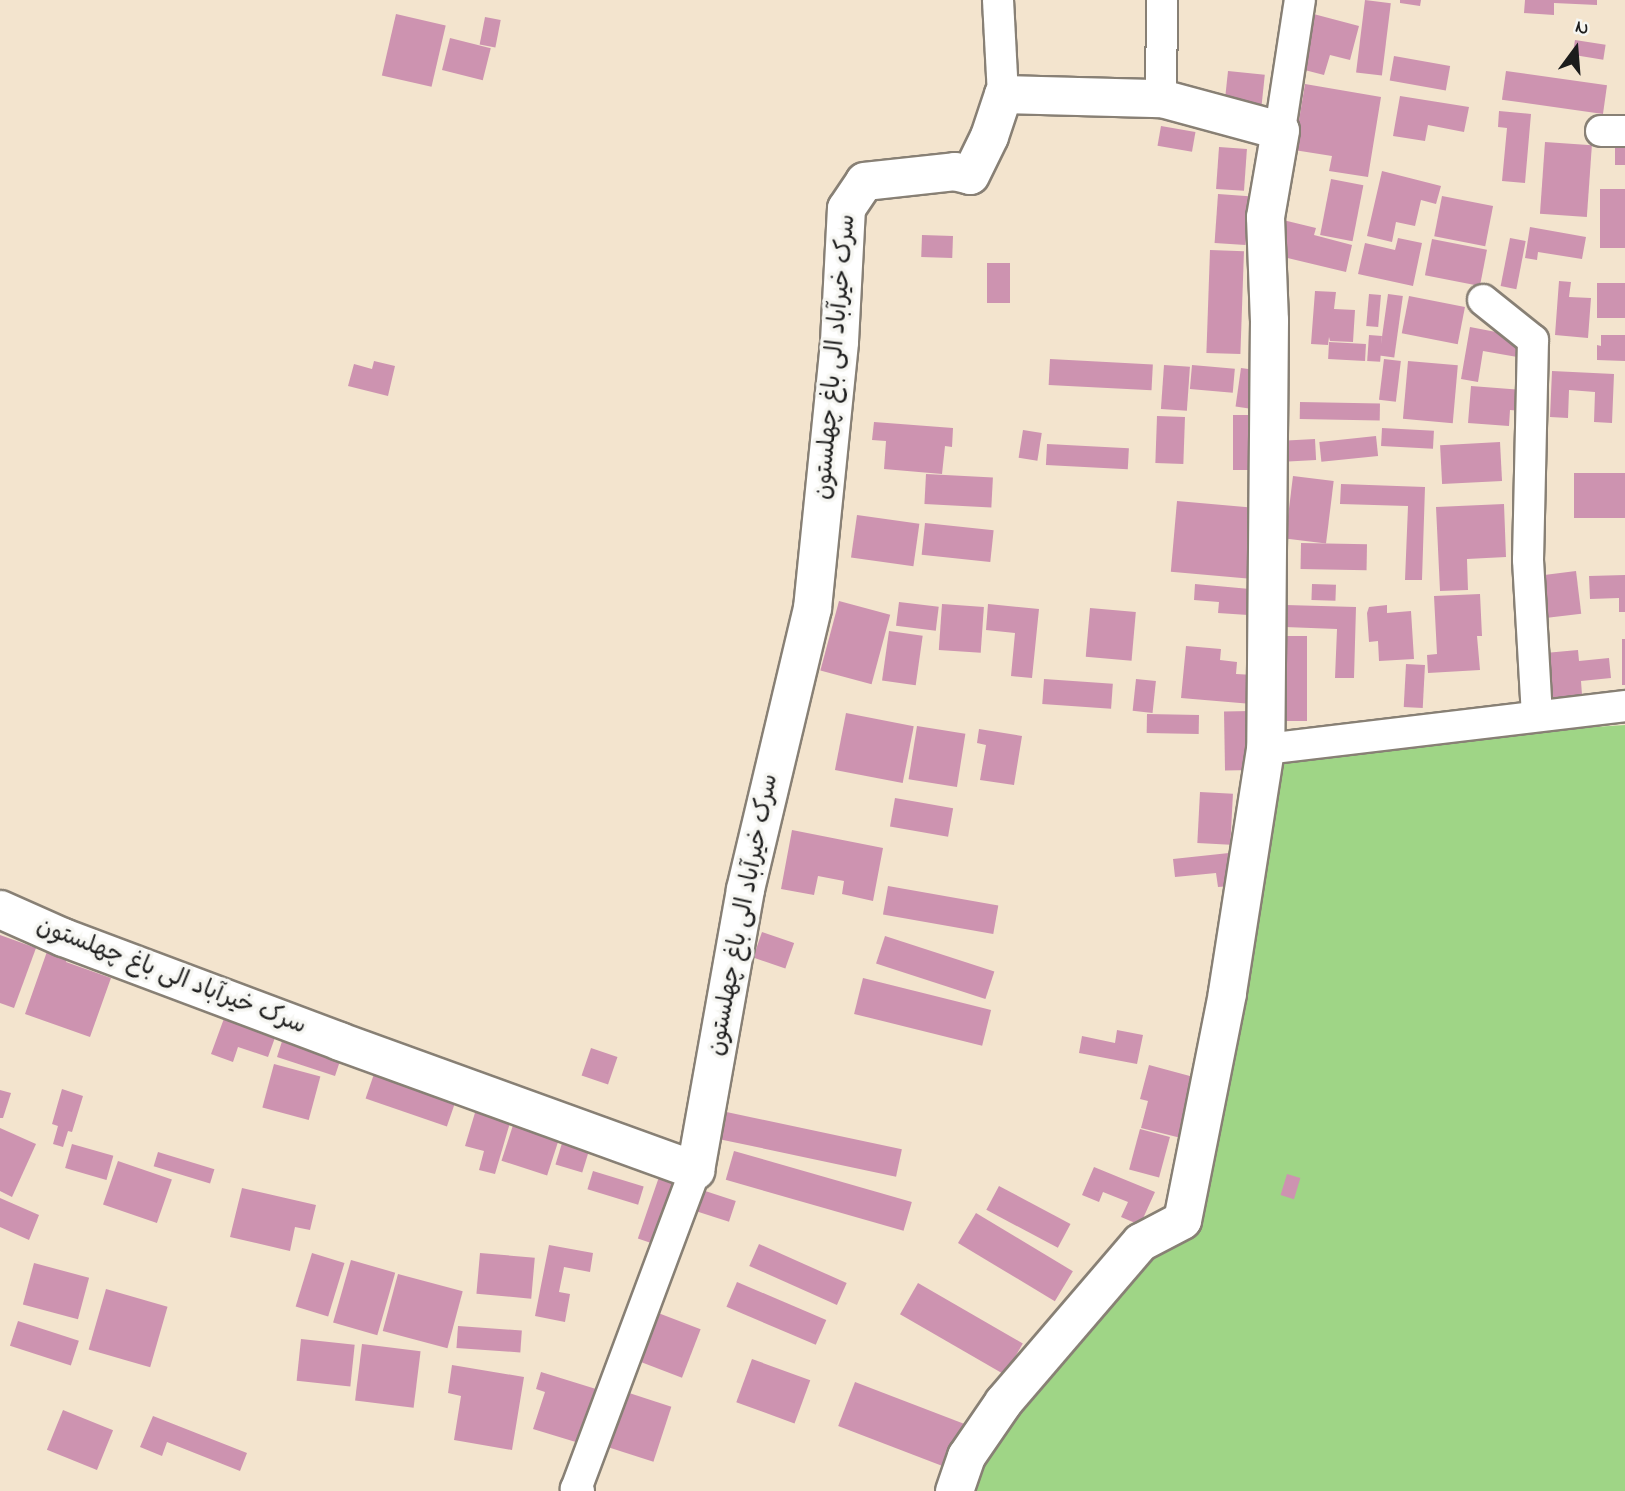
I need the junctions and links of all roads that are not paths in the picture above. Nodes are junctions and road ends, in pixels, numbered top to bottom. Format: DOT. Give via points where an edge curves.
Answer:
graph roads {
  1 [pos="998,0"];
  2 [pos="1162,0"];
  3 [pos="1300,0"];
  4 [pos="1003,94"];
  5 [pos="1161,98"];
  6 [pos="1280,130"];
  7 [pos="1483,300"];
  8 [pos="1625,706"];
  9 [pos="1537,715"];
  10 [pos="1265,749"];
  11 [pos="0,909"];
  12 [pos="695,1170"];
  13 [pos="579,1491"];
  14 [pos="954,1491"];
  1 -- 4 [label="street"];
  2 -- 5 [label="street"];
  3 -- 6 [label="street"];
  4 -- 5 [label="street"];
  4 -- 12 [label="street, سرک خیرآباد الی باغ چهلستون" via="970,175 954,172 864,181 846,208 839,341 812,607 745,889"];
  5 -- 6 [label="street"];
  6 -- 10 [label="street" via="1265,217 1269,320"];
  7 -- 9 [label="street" via="1533,340 1528,559"];
  8 -- 9 [label="street"];
  9 -- 10 [label="street"];
  10 -- 14 [label="street" via="1227,993 1182,1220 1140,1242 1003,1402 966,1456"];
  11 -- 12 [label="street, سرک خیرآباد الی باغ چهلستون" via="314,1032"];
  12 -- 13 [label="street" via="576,1489"];
}
